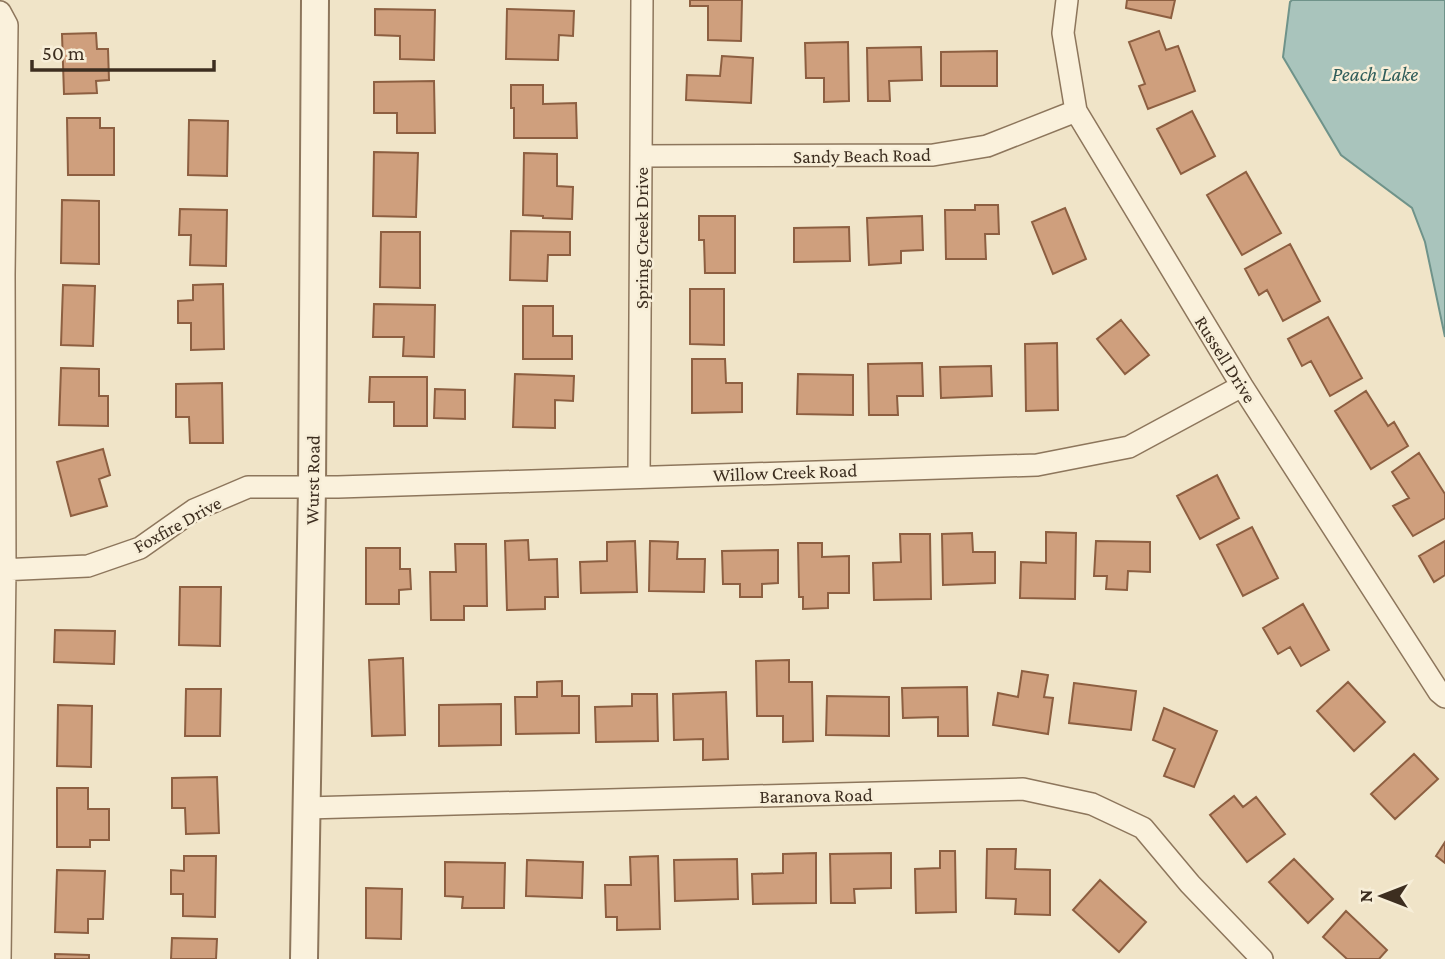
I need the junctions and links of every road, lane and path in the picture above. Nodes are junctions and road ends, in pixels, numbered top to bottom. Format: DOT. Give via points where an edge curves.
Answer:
graph roads {
  1 [pos="315,0"];
  2 [pos="642,0"];
  3 [pos="1067,0"];
  4 [pos="4,18"];
  5 [pos="1076,111"];
  6 [pos="641,156"];
  7 [pos="2,275"];
  8 [pos="1242,386"];
  9 [pos="639,477"];
  10 [pos="312,487"];
  11 [pos="3,570"];
  12 [pos="1445,697"];
  13 [pos="306,808"];
  14 [pos="0,959"];
  15 [pos="304,959"];
  16 [pos="1262,959"];
  1 -- 10 [label="street, Wurst Road"];
  2 -- 6 [label="street, Spring Creek Drive"];
  3 -- 5 [label="street, Russell Drive" via="1063,33"];
  4 -- 7 [label="street"];
  5 -- 6 [label="street, Sandy Beach Road" via="987,146 933,155"];
  5 -- 8 [label="street, Russell Drive"];
  6 -- 9 [label="street, Spring Creek Drive"];
  7 -- 11 [label="street"];
  8 -- 9 [label="street, Willow Creek Road" via="1129,447 1037,465"];
  8 -- 12 [label="street, Russell Drive"];
  9 -- 10 [label="street, Willow Creek Road"];
  10 -- 11 [label="street, Foxfire Drive" via="248,487 194,510 140,548 88,566"];
  10 -- 13 [label="street, Wurst Road"];
  11 -- 14 [label="street"];
  13 -- 15 [label="street, Wurst Road"];
  13 -- 16 [label="street, Baranova Road" via="1023,789 1092,804 1143,828"];
}
